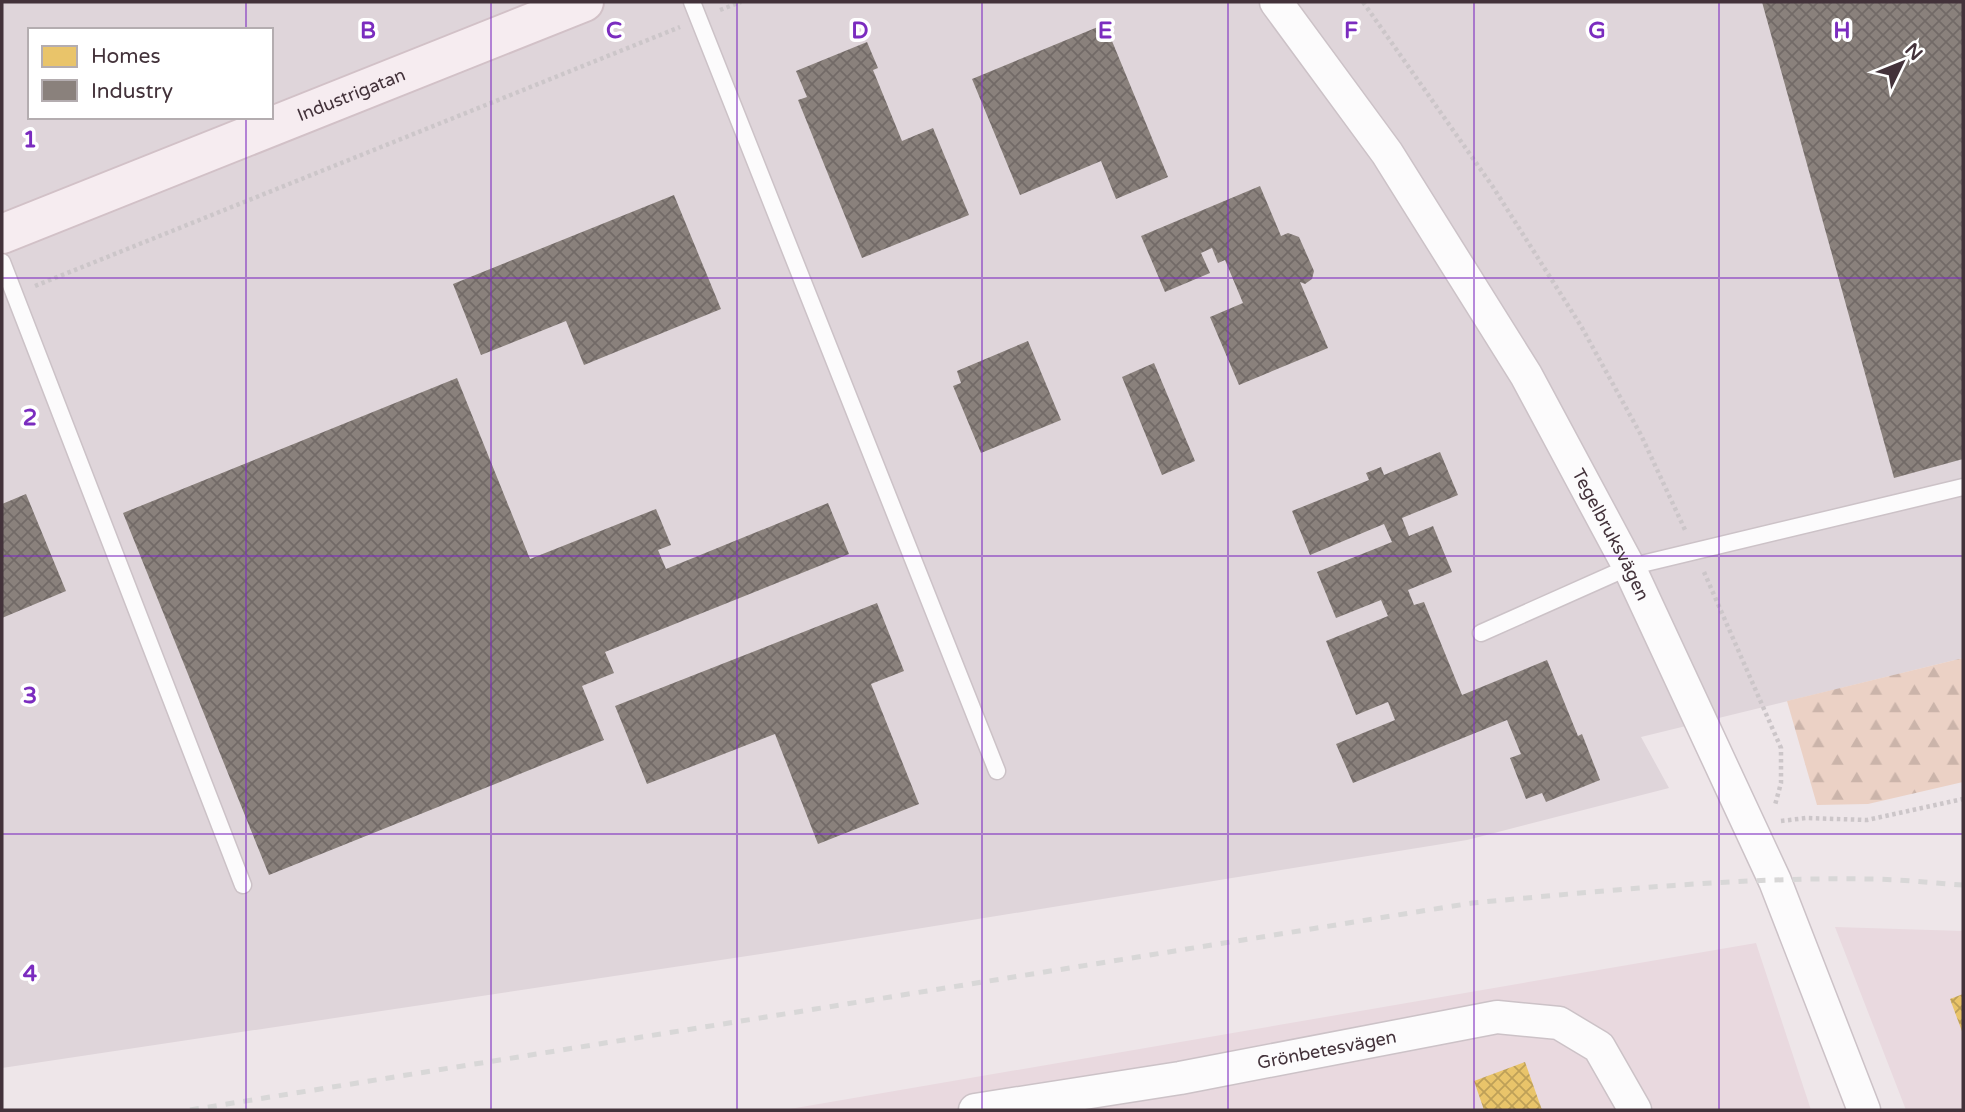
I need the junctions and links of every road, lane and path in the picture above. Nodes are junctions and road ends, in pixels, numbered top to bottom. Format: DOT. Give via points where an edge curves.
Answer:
graph roads {
  1 [pos="584,2"];
  2 [pos="692,2"];
  3 [pos="741,2"];
  4 [pos="1276,2"];
  5 [pos="1363,2"];
  6 [pos="699,19"];
  7 [pos="2,234"];
  8 [pos="2,262"];
  9 [pos="15,294"];
  10 [pos="1963,487"];
  11 [pos="1694,551"];
  12 [pos="1629,567"];
  13 [pos="1481,634"];
  14 [pos="998,771"];
  15 [pos="1963,799"];
  16 [pos="1772,814"];
  17 [pos="1776,822"];
  18 [pos="243,885"];
  19 [pos="975,1110"];
  20 [pos="1635,1110"];
  21 [pos="1864,1110"];
  1 -- 7 [label="street, Industrigatan"];
  2 -- 6 [label="lane"];
  3 -- 6 [label="path"];
  4 -- 12 [label="street, Tegelbruksvägen" via="1387,153 1526,374"];
  5 -- 11 [label="path" via="1493,187 1581,326 1641,435"];
  6 -- 9 [label="path"];
  6 -- 14 [label="lane"];
  8 -- 9 [label="lane"];
  9 -- 18 [label="lane"];
  10 -- 11 [label="lane"];
  11 -- 12 [label="lane"];
  11 -- 16 [label="path" via="1781,748 1782,783"];
  12 -- 13 [label="lane"];
  12 -- 21 [label="street, Tegelbruksvägen" via="1774,881"];
  15 -- 17 [label="path" via="1867,820"];
  19 -- 20 [label="street, Grönbetesvägen" via="1497,1017 1559,1023 1599,1047"];
}
